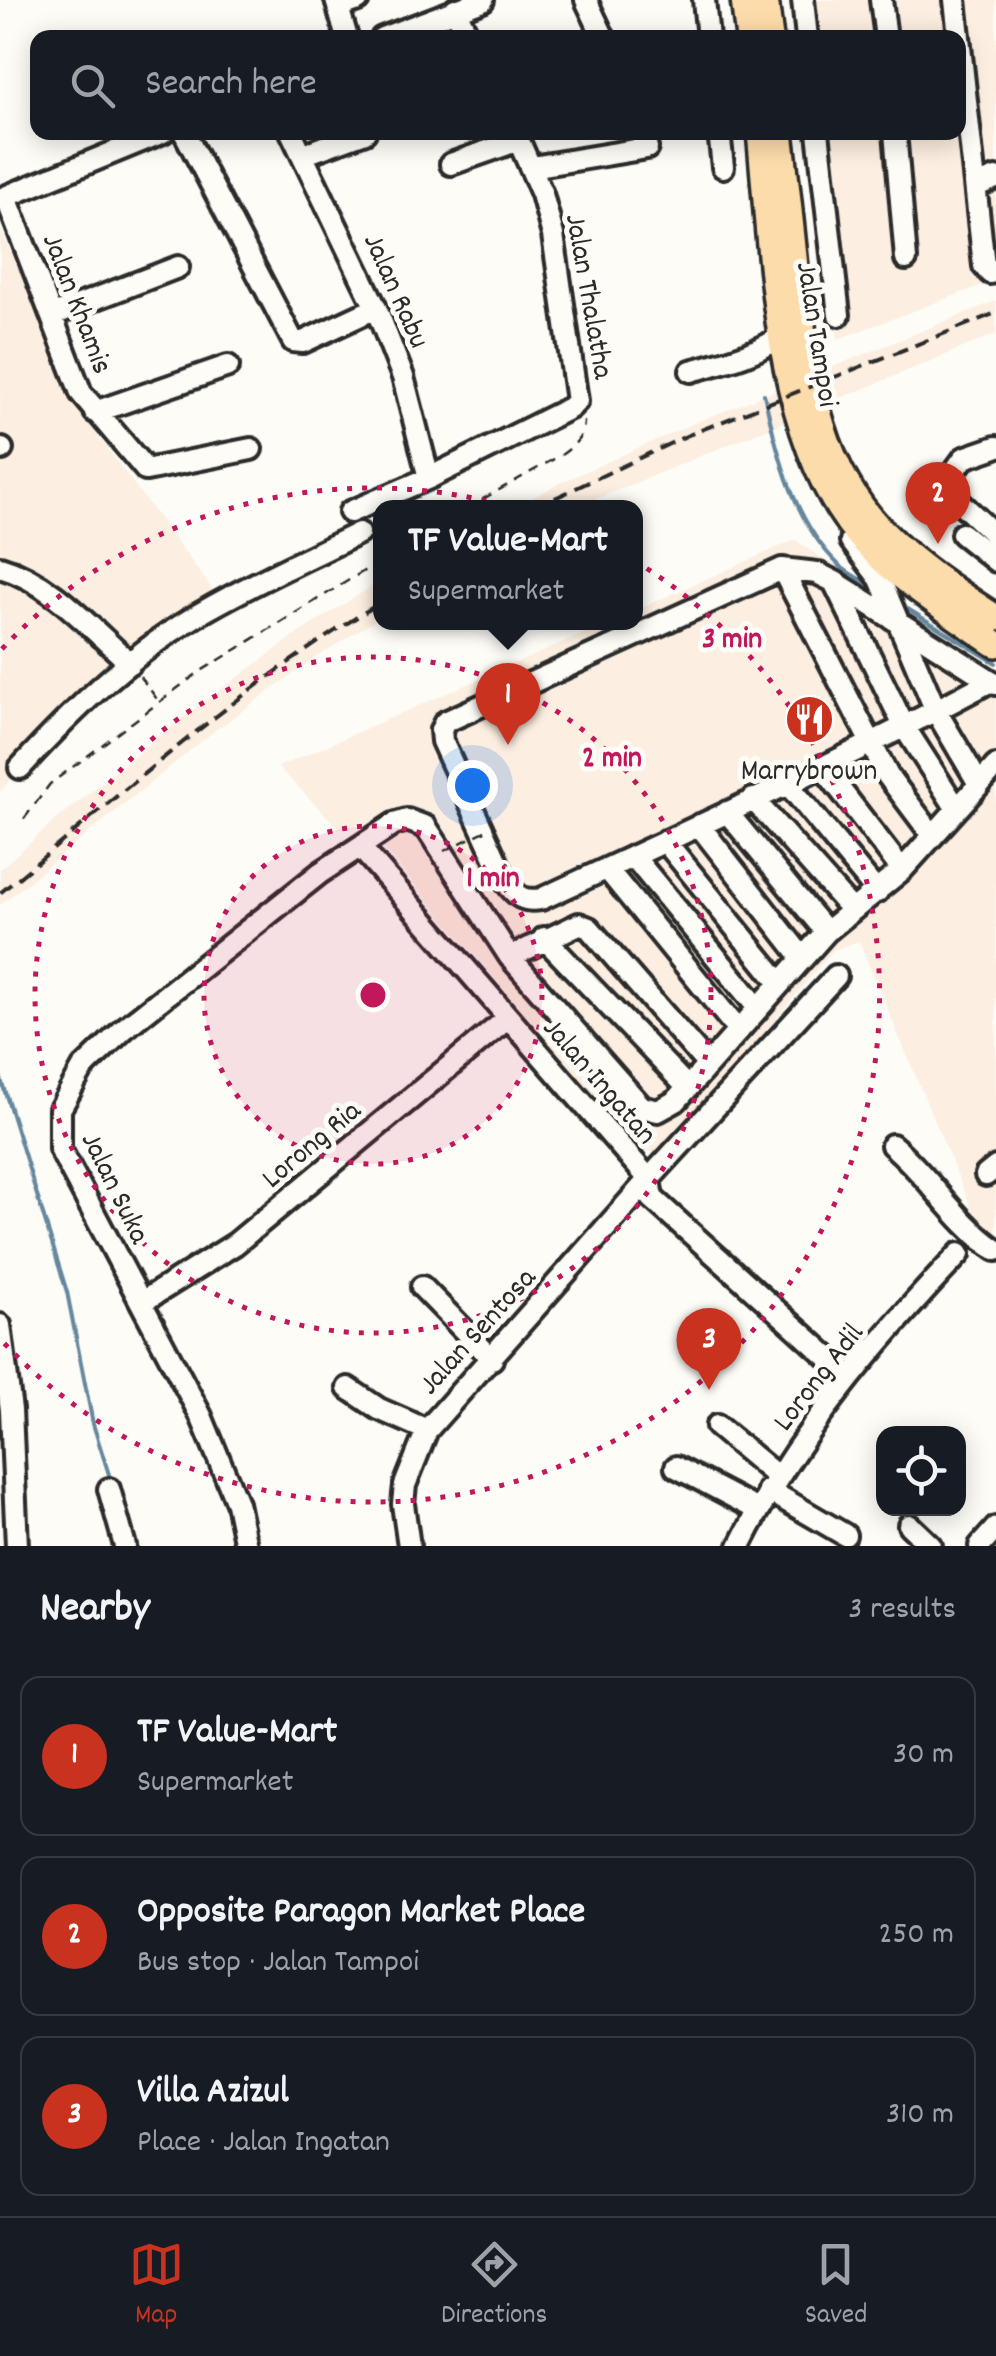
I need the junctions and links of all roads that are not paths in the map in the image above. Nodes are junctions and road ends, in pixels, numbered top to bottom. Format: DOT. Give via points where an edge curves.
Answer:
graph roads {
  1 [pos="484,0"];
  2 [pos="586,0"];
  3 [pos="704,0"];
  4 [pos="744,0"];
  5 [pos="766,0"];
  6 [pos="803,0"];
  7 [pos="881,0"];
  8 [pos="955,0"];
  9 [pos="344,2"];
  10 [pos="455,9"];
  11 [pos="347,30"];
  12 [pos="402,30"];
  13 [pos="465,30"];
  14 [pos="600,30"];
  15 [pos="707,30"];
  16 [pos="747,30"];
  17 [pos="769,30"];
  18 [pos="806,30"];
  19 [pos="885,30"];
  20 [pos="958,30"];
  21 [pos="966,97"];
  22 [pos="144,140"];
  23 [pos="188,140"];
  24 [pos="295,140"];
  25 [pos="343,140"];
  26 [pos="507,140"];
  27 [pos="519,140"];
  28 [pos="720,140"];
  29 [pos="761,140"];
  30 [pos="781,140"];
  31 [pos="819,140"];
  32 [pos="896,140"];
  33 [pos="647,148"];
  34 [pos="302,155"];
  35 [pos="450,164"];
  36 [pos="532,167"];
  37 [pos="723,168"];
  38 [pos="996,178"];
  39 [pos="976,186"];
  40 [pos="3,198"];
  41 [pos="906,259"];
  42 [pos="178,267"];
  43 [pos="996,270"];
  44 [pos="376,308"];
  45 [pos="53,315"];
  46 [pos="839,315"];
  47 [pos="782,336"];
  48 [pos="228,366"];
  49 [pos="691,370"];
  50 [pos="95,412"];
  51 [pos="996,448"];
  52 [pos="251,449"];
  53 [pos="429,478"];
  54 [pos="831,494"];
  55 [pos="378,500"];
  56 [pos="373,502"];
  57 [pos="350,512"];
  58 [pos="360,533"];
  59 [pos="962,534"];
  60 [pos="996,536"];
  61 [pos="996,561"];
  62 [pos="0,567"];
  63 [pos="782,569"];
  64 [pos="834,582"];
  65 [pos="896,617"];
  66 [pos="996,618"];
  67 [pos="996,644"];
  68 [pos="130,663"];
  69 [pos="991,688"];
  70 [pos="936,711"];
  71 [pos="905,728"];
  72 [pos="871,743"];
  73 [pos="822,766"];
  74 [pos="996,766"];
  75 [pos="20,768"];
  76 [pos="788,783"];
  77 [pos="980,784"];
  78 [pos="753,799"];
  79 [pos="957,809"];
  80 [pos="727,812"];
  81 [pos="700,825"];
  82 [pos="933,836"];
  83 [pos="665,841"];
  84 [pos="361,848"];
  85 [pos="633,856"];
  86 [pos="607,868"];
  87 [pos="902,870"];
  88 [pos="877,892"];
  89 [pos="851,909"];
  90 [pos="826,932"];
  91 [pos="544,938"];
  92 [pos="510,957"];
  93 [pos="802,957"];
  94 [pos="836,976"];
  95 [pos="780,983"];
  96 [pos="758,1008"];
  97 [pos="507,1019"];
  98 [pos="738,1030"];
  99 [pos="708,1064"];
  100 [pos="688,1088"];
  101 [pos="892,1145"];
  102 [pos="648,1179"];
  103 [pos="996,1250"];
  104 [pos="959,1254"];
  105 [pos="422,1287"];
  106 [pos="142,1302"];
  107 [pos="0,1325"];
  108 [pos="492,1359"];
  109 [pos="850,1377"];
  110 [pos="348,1388"];
  111 [pos="717,1426"];
  112 [pos="427,1430"];
  113 [pos="6,1466"];
  114 [pos="676,1467"];
  115 [pos="773,1484"];
  116 [pos="108,1489"];
  117 [pos="758,1510"];
  118 [pos="910,1526"];
  119 [pos="996,1528"];
  120 [pos="846,1534"];
  121 [pos="17,1546"];
  122 [pos="125,1546"];
  123 [pos="246,1546"];
  124 [pos="409,1546"];
  125 [pos="740,1546"];
  126 [pos="931,1546"];
  127 [pos="980,1546"];
  1 -- 10 [label="street"];
  2 -- 14 [label="street"];
  3 -- 15 [label="street"];
  4 -- 16 [label="main road"];
  5 -- 17 [label="main road"];
  6 -- 18 [label="street"];
  7 -- 19 [label="street"];
  8 -- 20 [label="street"];
  9 -- 11 [label="street"];
  10 -- 12 [label="street"];
  10 -- 13 [label="street"];
  21 -- 39 [label="street"];
  22 -- 40 [label="street"];
  23 -- 44 [label="street" via="293,341"];
  24 -- 34 [label="street, Jalan Rabu"];
  25 -- 34 [label="street"];
  26 -- 35 [label="street"];
  27 -- 36 [label="street, Jalan Thalatha"];
  28 -- 37 [label="street"];
  29 -- 47 [label="main road, Jalan Tampoi"];
  30 -- 66 [label="main road, Jalan Tampoi" via="807,369 822,431 872,521"];
  31 -- 46 [label="street"];
  32 -- 41 [label="street"];
  33 -- 36 [label="street"];
  34 -- 44 [label="street, Jalan Rabu"];
  36 -- 53 [label="street, Jalan Thalatha" via="553,236 577,400"];
  38 -- 39 [label="street"];
  39 -- 43 [label="street" via="984,266"];
  40 -- 45 [label="street, Jalan Khamis"];
  42 -- 45 [label="street"];
  44 -- 53 [label="street, Jalan Rabu" via="403,376"];
  45 -- 50 [label="street, Jalan Khamis" via="81,393"];
  47 -- 49 [label="street" via="754,352"];
  47 -- 54 [label="main road, Jalan Tampoi" via="804,439"];
  48 -- 50 [label="street"];
  50 -- 52 [label="street, Jalan Khamis" via="146,470"];
  51 -- 60 [label="street" via="964,458 948,480 951,494"];
  53 -- 55 [label="street, Jalan Thalatha"];
  54 -- 65 [label="street" via="834,516 880,579"];
  54 -- 67 [label="main road, Jalan Tampoi" via="865,542"];
  56 -- 57 [label="street, Jalan Thalatha"];
  58 -- 68 [label="street" via="207,610"];
  59 -- 61 [label="street"];
  62 -- 68 [label="street" via="50,592"];
  63 -- 64 [label="street"];
  63 -- 72 [label="street"];
  63 -- 86 [label="street" via="445,722 446,755 515,895 542,900"];
  64 -- 65 [label="street"];
  64 -- 71 [label="street"];
  65 -- 69 [label="street"];
  65 -- 70 [label="street"];
  68 -- 75 [label="street"];
  69 -- 70 [label="street"];
  70 -- 71 [label="street"];
  70 -- 77 [label="street"];
  71 -- 72 [label="street"];
  71 -- 79 [label="street"];
  72 -- 73 [label="street"];
  72 -- 82 [label="street"];
  73 -- 76 [label="street"];
  73 -- 87 [label="street"];
  74 -- 77 [label="street"];
  76 -- 78 [label="street"];
  76 -- 88 [label="street"];
  77 -- 79 [label="street"];
  78 -- 80 [label="street"];
  78 -- 89 [label="street"];
  79 -- 82 [label="street"];
  80 -- 81 [label="street"];
  80 -- 90 [label="street"];
  81 -- 83 [label="street"];
  81 -- 93 [label="street"];
  82 -- 87 [label="street"];
  83 -- 85 [label="street"];
  83 -- 95 [label="street"];
  84 -- 92 [label="street, Jalan Suka" via="406,820 426,827"];
  84 -- 97 [label="street, Jalan Ingatan"];
  84 -- 106 [label="street, Jalan Suka" via="125,1028 70,1088 60,1110 60,1149"];
  85 -- 86 [label="street"];
  85 -- 96 [label="street"];
  86 -- 98 [label="street"];
  87 -- 88 [label="street"];
  88 -- 89 [label="street"];
  89 -- 90 [label="street"];
  90 -- 93 [label="street"];
  91 -- 92 [label="street"];
  91 -- 99 [label="street" via="579,924 589,928"];
  91 -- 100 [label="street"];
  92 -- 100 [label="street" via="642,1107 658,1111"];
  93 -- 95 [label="street"];
  94 -- 102 [label="street, Jalan Sentosa"];
  95 -- 96 [label="street"];
  96 -- 98 [label="street"];
  97 -- 102 [label="street, Jalan Ingatan"];
  97 -- 106 [label="street, Lorong Ria" via="235,1244"];
  98 -- 99 [label="street"];
  99 -- 100 [label="street"];
  101 -- 103 [label="street"];
  102 -- 108 [label="street, Jalan Sentosa"];
  102 -- 109 [label="street, Jalan Ingatan" via="652,1198"];
  104 -- 109 [label="street, Lorong Adil"];
  105 -- 108 [label="street"];
  106 -- 123 [label="street, Jalan Suka" via="220,1459"];
  107 -- 113 [label="street" via="11,1410"];
  108 -- 112 [label="street, Jalan Sentosa"];
  109 -- 115 [label="street, Lorong Adil"];
  110 -- 112 [label="street"];
  111 -- 115 [label="street"];
  112 -- 124 [label="street, Jalan Sentosa" via="405,1486"];
  113 -- 121 [label="street"];
  114 -- 117 [label="street"];
  115 -- 117 [label="street, Lorong Adil"];
  115 -- 120 [label="street"];
  116 -- 122 [label="street"];
  117 -- 125 [label="street, Lorong Adil"];
  118 -- 126 [label="street"];
  119 -- 127 [label="street"];
}
